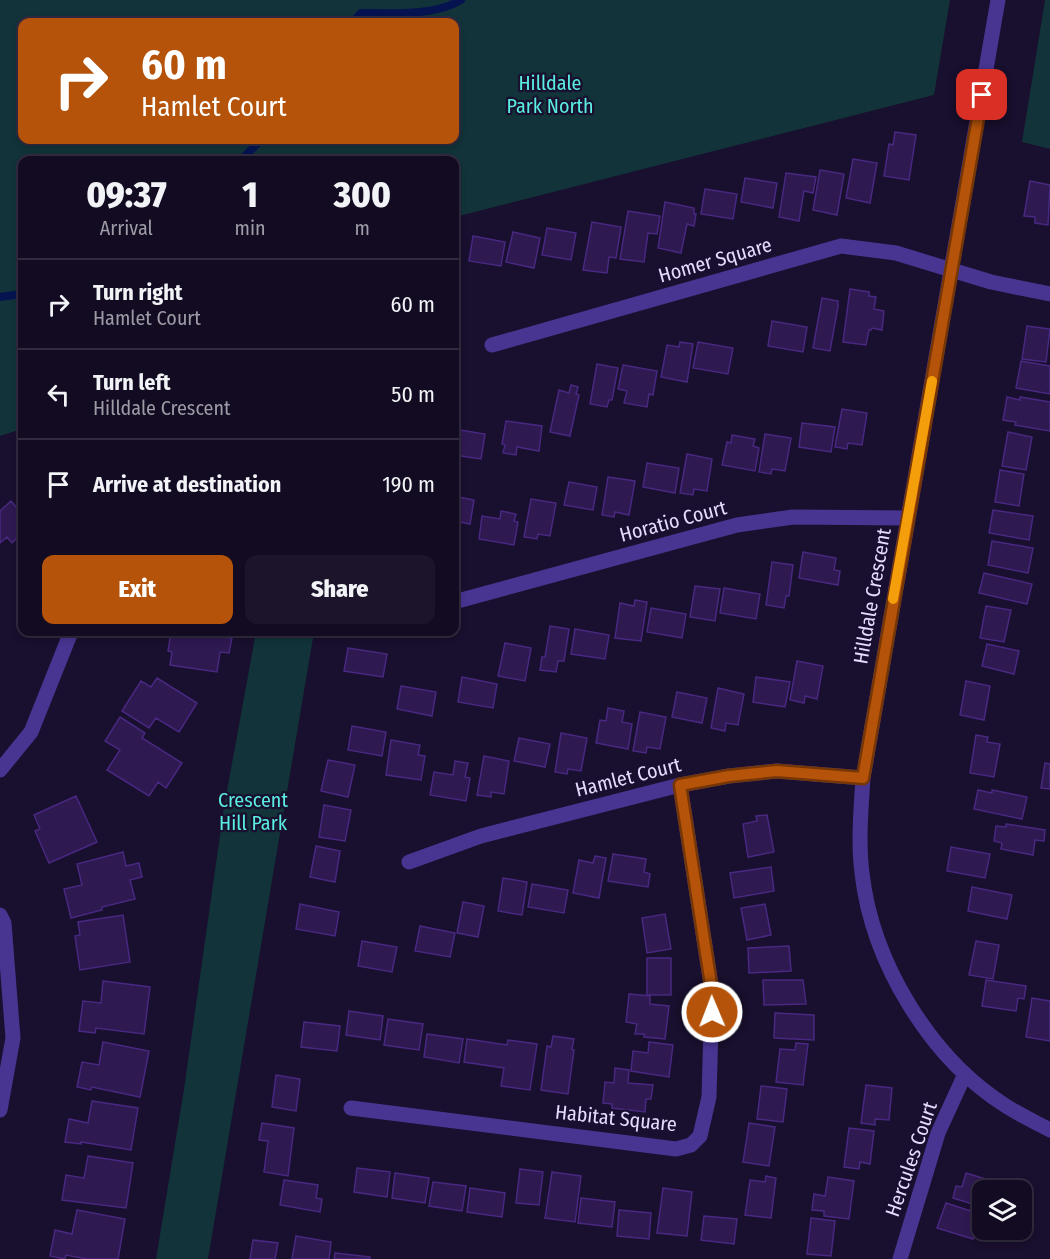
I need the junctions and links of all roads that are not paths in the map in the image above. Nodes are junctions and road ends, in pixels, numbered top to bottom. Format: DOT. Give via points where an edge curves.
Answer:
graph roads {
  1 [pos="998,0"];
  2 [pos="951,270"];
  3 [pos="1050,294"];
  4 [pos="492,345"];
  5 [pos="907,518"];
  6 [pos="459,601"];
  7 [pos="69,636"];
  8 [pos="0,770"];
  9 [pos="863,778"];
  10 [pos="680,785"];
  11 [pos="409,862"];
  12 [pos="0,915"];
  13 [pos="966,1074"];
  14 [pos="351,1107"];
  15 [pos="0,1110"];
  16 [pos="1050,1130"];
  17 [pos="900,1259"];
  1 -- 2 [label="street, Hilldale Crescent"];
  2 -- 3 [label="street, Homer Square"];
  2 -- 4 [label="street, Homer Square" via="896,253 841,246"];
  2 -- 5 [label="street, Hilldale Crescent"];
  5 -- 6 [label="street, Horatio Court" via="793,517 737,525"];
  5 -- 9 [label="street, Hilldale Crescent"];
  7 -- 8 [label="street" via="32,732"];
  9 -- 10 [label="street, Hamlet Court" via="777,771"];
  9 -- 13 [label="street, Hilldale Crescent" via="862,873 884,956 901,992 930,1034"];
  10 -- 11 [label="street, Hamlet Court" via="481,836"];
  10 -- 14 [label="street, Habitat Square" via="712,991 709,1097 700,1136 691,1145 676,1149"];
  12 -- 15 [label="street" via="4,923 13,1038"];
  13 -- 16 [label="street, Hilldale Crescent" via="1005,1106"];
  13 -- 17 [label="street, Hercules Court" via="938,1133"];
}
